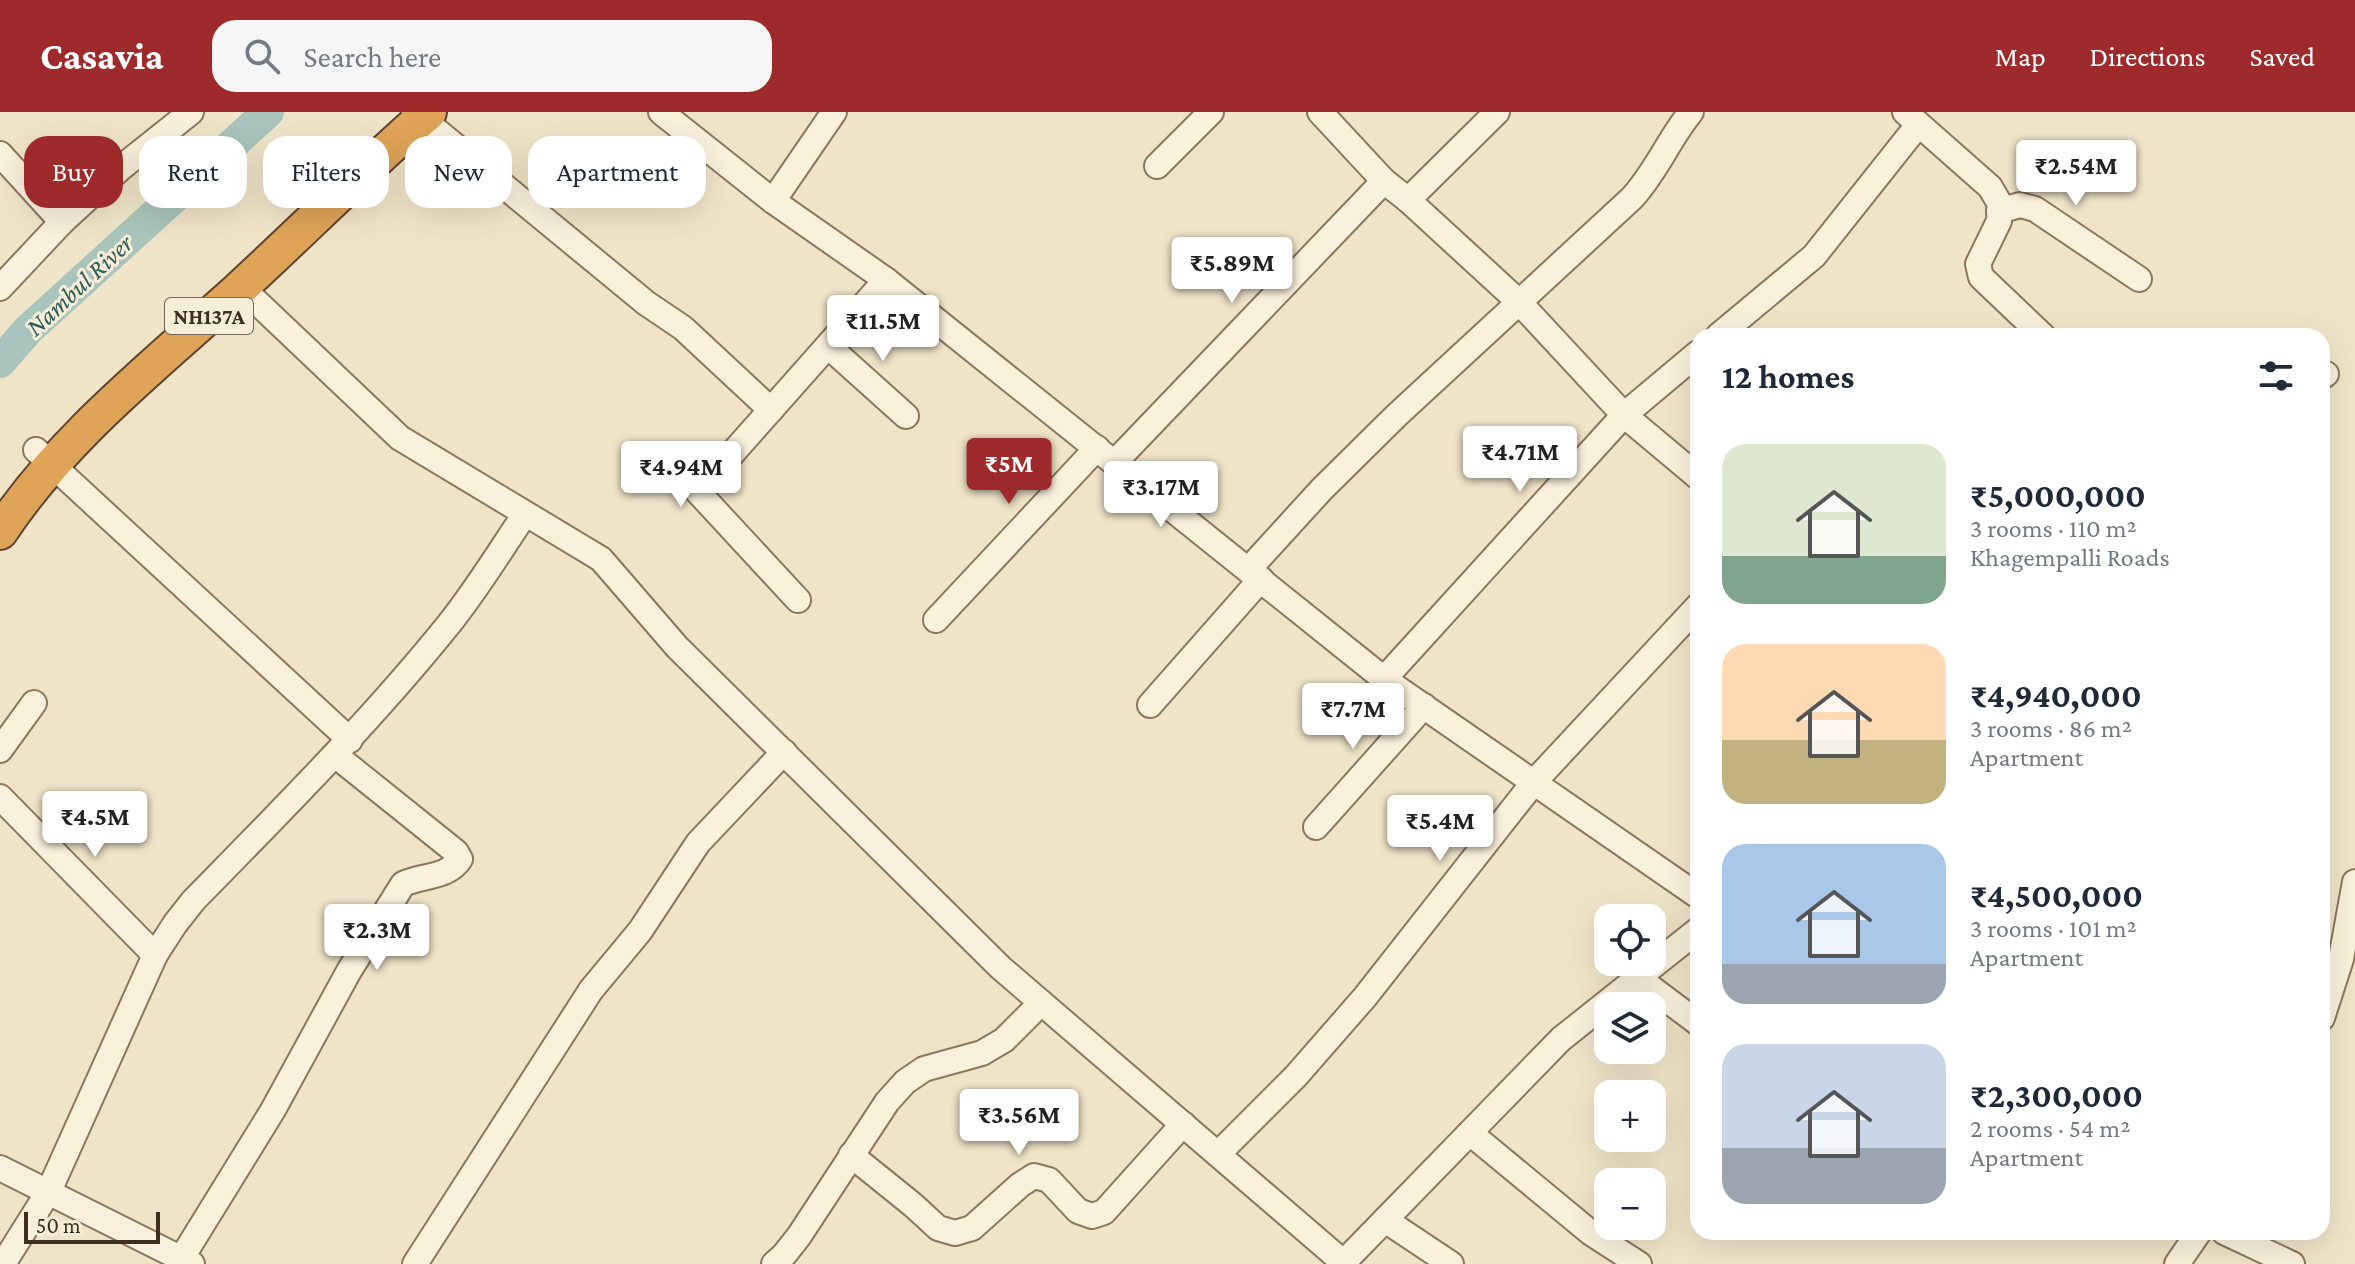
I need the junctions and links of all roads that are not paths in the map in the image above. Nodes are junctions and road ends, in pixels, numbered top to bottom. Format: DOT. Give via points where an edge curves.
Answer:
graph roads {
  1 [pos="191,112"];
  2 [pos="661,112"];
  3 [pos="834,112"];
  4 [pos="1211,112"];
  5 [pos="1320,112"];
  6 [pos="1497,112"];
  7 [pos="1691,112"];
  8 [pos="416,114"];
  9 [pos="1912,118"];
  10 [pos="0,154"];
  11 [pos="1157,166"];
  12 [pos="1384,181"];
  13 [pos="1408,200"];
  14 [pos="773,201"];
  15 [pos="1999,211"];
  16 [pos="62,222"];
  17 [pos="2139,279"];
  18 [pos="886,280"];
  19 [pos="241,287"];
  20 [pos="0,288"];
  21 [pos="1519,302"];
  22 [pos="1728,328"];
  23 [pos="2035,328"];
  24 [pos="828,346"];
  25 [pos="1690,360"];
  26 [pos="771,410"];
  27 [pos="1624,415"];
  28 [pos="906,416"];
  29 [pos="1106,455"];
  30 [pos="44,457"];
  31 [pos="1690,470"];
  32 [pos="0,493"];
  33 [pos="525,514"];
  34 [pos="0,532"];
  35 [pos="1255,574"];
  36 [pos="798,600"];
  37 [pos="1690,615"];
  38 [pos="936,620"];
  39 [pos="1384,679"];
  40 [pos="34,703"];
  41 [pos="1150,705"];
  42 [pos="1424,706"];
  43 [pos="343,748"];
  44 [pos="0,750"];
  45 [pos="784,752"];
  46 [pos="1535,783"];
  47 [pos="0,797"];
  48 [pos="1316,827"];
  49 [pos="2355,882"];
  50 [pos="1690,890"];
  51 [pos="1690,936"];
  52 [pos="155,955"];
  53 [pos="1638,978"];
  54 [pos="2330,993"];
  55 [pos="1041,1003"];
  56 [pos="1690,1017"];
  57 [pos="1183,1124"];
  58 [pos="1470,1133"];
  59 [pos="1218,1154"];
  60 [pos="851,1155"];
  61 [pos="0,1168"];
  62 [pos="49,1191"];
  63 [pos="1385,1220"];
  64 [pos="2194,1240"];
  65 [pos="2246,1240"];
  66 [pos="183,1262"];
  67 [pos="1343,1263"];
  68 [pos="3,1264"];
  69 [pos="415,1264"];
  70 [pos="774,1264"];
  71 [pos="1451,1264"];
  72 [pos="1639,1264"];
  73 [pos="2177,1264"];
  74 [pos="2292,1264"];
  1 -- 16 [label="street"];
  2 -- 14 [label="street"];
  3 -- 14 [label="street"];
  4 -- 11 [label="street"];
  5 -- 12 [label="street"];
  6 -- 13 [label="street"];
  7 -- 21 [label="street" via="1632,198"];
  8 -- 19 [label="highway, NH137A"];
  8 -- 26 [label="street" via="683,328"];
  8 -- 30 [label="highway, NH137A" via="117,370"];
  9 -- 15 [label="street" via="1990,187"];
  9 -- 22 [label="street" via="1814,256"];
  10 -- 16 [label="street"];
  12 -- 13 [label="street"];
  12 -- 29 [label="street"];
  13 -- 21 [label="street"];
  14 -- 18 [label="street"];
  15 -- 17 [label="street" via="2020,205 2035,209"];
  15 -- 23 [label="street" via="1978,264 1981,277"];
  16 -- 20 [label="street"];
  18 -- 24 [label="street"];
  18 -- 29 [label="street"];
  19 -- 30 [label="highway, NH137A"];
  19 -- 33 [label="street" via="400,438"];
  21 -- 27 [label="street"];
  21 -- 35 [label="street" via="1332,478"];
  24 -- 26 [label="street"];
  24 -- 28 [label="street"];
  25 -- 27 [label="street"];
  26 -- 36 [label="street" via="698,492"];
  27 -- 31 [label="street"];
  27 -- 39 [label="street"];
  29 -- 35 [label="street"];
  29 -- 38 [label="street"];
  30 -- 32 [label="highway, NH137A"];
  30 -- 34 [label="highway, NH137A"];
  30 -- 43 [label="street"];
  33 -- 43 [label="street" via="449,624"];
  33 -- 45 [label="street" via="601,559 677,647"];
  35 -- 39 [label="street"];
  35 -- 41 [label="street"];
  37 -- 46 [label="street"];
  39 -- 42 [label="street"];
  40 -- 44 [label="street"];
  42 -- 46 [label="street"];
  42 -- 48 [label="street"];
  43 -- 52 [label="street" via="193,901"];
  43 -- 66 [label="street" via="460,859 443,873 403,884"];
  45 -- 55 [label="street"];
  45 -- 69 [label="street" via="698,843 640,931 591,990"];
  46 -- 50 [label="street"];
  46 -- 59 [label="street" via="1365,997"];
  47 -- 52 [label="street"];
  49 -- 54 [label="street"];
  51 -- 53 [label="street"];
  52 -- 62 [label="street"];
  53 -- 56 [label="street"];
  53 -- 58 [label="street" via="1561,1039"];
  55 -- 57 [label="street"];
  55 -- 60 [label="street" via="1004,1040 982,1053 924,1069 905,1082"];
  57 -- 59 [label="street"];
  57 -- 60 [label="street" via="1104,1212 1092,1216 1078,1211 1049,1180 1034,1176 972,1228 955,1233 938,1228"];
  58 -- 63 [label="street"];
  58 -- 72 [label="street" via="1591,1233"];
  59 -- 67 [label="street"];
  60 -- 70 [label="street" via="799,1236"];
  61 -- 62 [label="street"];
  62 -- 66 [label="street"];
  62 -- 68 [label="street"];
  63 -- 67 [label="street"];
  63 -- 71 [label="street"];
  64 -- 73 [label="street"];
  65 -- 74 [label="street"];
}
